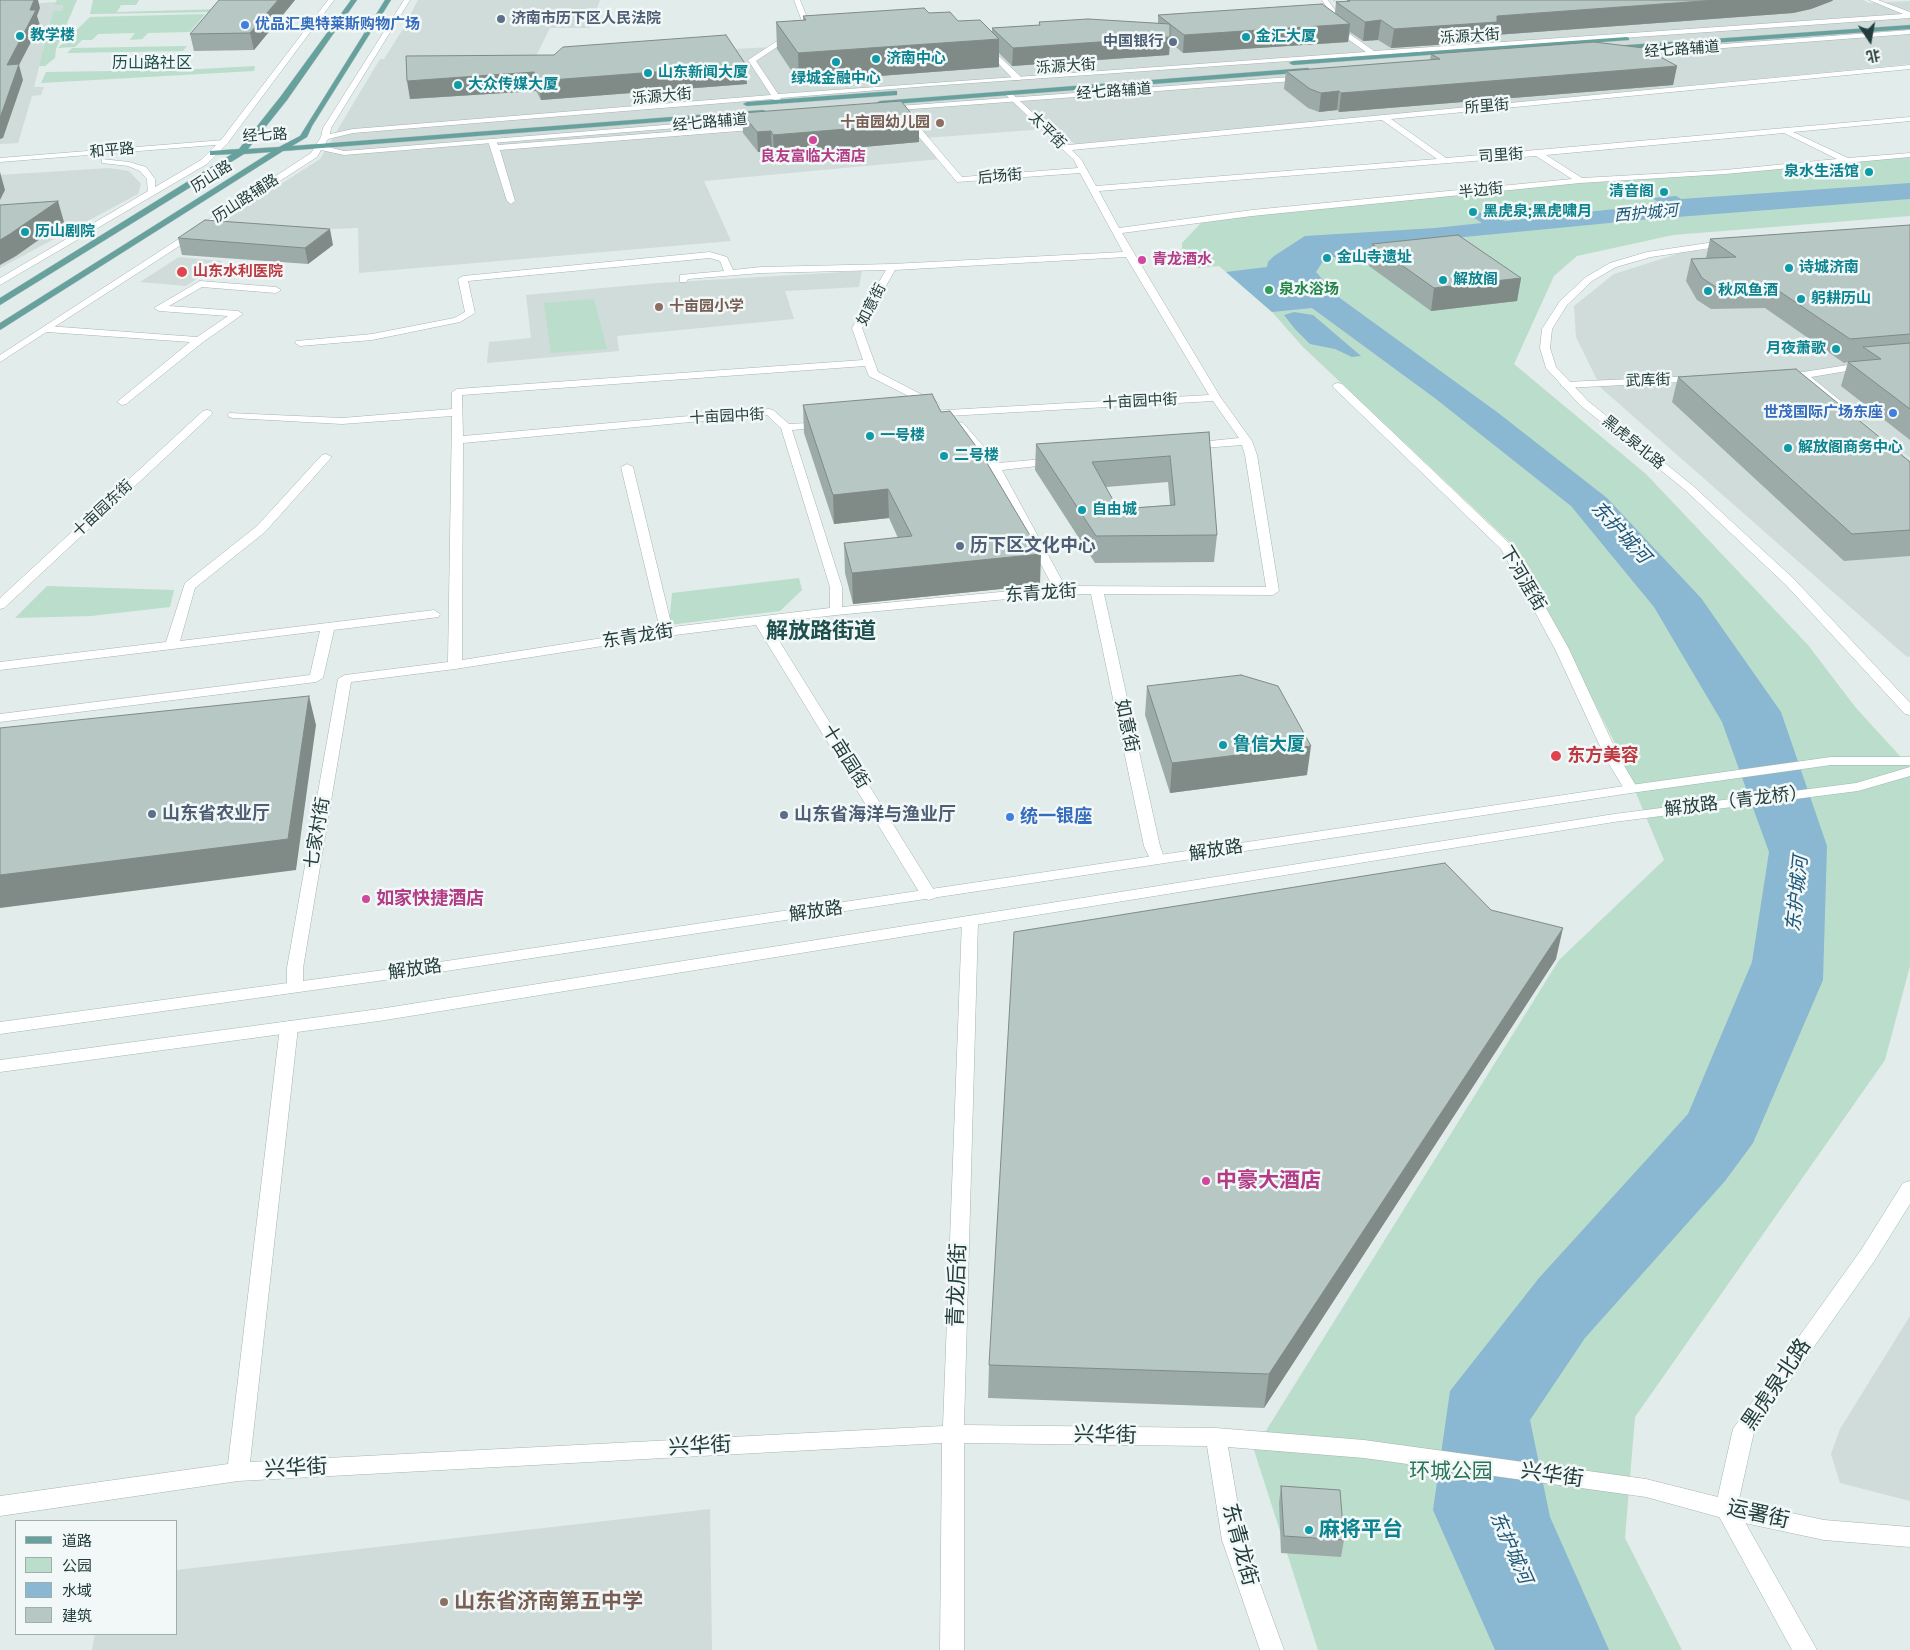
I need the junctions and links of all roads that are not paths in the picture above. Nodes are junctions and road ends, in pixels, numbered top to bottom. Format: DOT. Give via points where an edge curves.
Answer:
graph roads {
  1 [pos="331,0"];
  2 [pos="354,0"];
  3 [pos="388,0"];
  4 [pos="407,0"];
  5 [pos="797,0"];
  6 [pos="1325,0"];
  7 [pos="1872,0"];
  8 [pos="1910,16"];
  9 [pos="1910,20"];
  10 [pos="816,24"];
  11 [pos="807,25"];
  12 [pos="1910,27"];
  13 [pos="1910,32"];
  14 [pos="978,38"];
  15 [pos="1371,52"];
  16 [pos="1627,54"];
  17 [pos="1607,55"];
  18 [pos="1644,62"];
  19 [pos="1910,66"];
  20 [pos="1017,78"];
  21 [pos="1312,78"];
  22 [pos="1678,79"];
  23 [pos="1696,87"];
  24 [pos="1009,93"];
  25 [pos="778,99"];
  26 [pos="1016,100"];
  27 [pos="896,105"];
  28 [pos="872,107"];
  29 [pos="785,110"];
  30 [pos="905,115"];
  31 [pos="886,116"];
  32 [pos="1383,117"];
  33 [pos="1910,119"];
  34 [pos="769,122"];
  35 [pos="1785,132"];
  36 [pos="314,137"];
  37 [pos="285,138"];
  38 [pos="267,140"];
  39 [pos="236,141"];
  40 [pos="494,144"];
  41 [pos="319,147"];
  42 [pos="1065,148"];
  43 [pos="281,149"];
  44 [pos="241,152"];
  45 [pos="213,153"];
  46 [pos="1538,153"];
  47 [pos="203,154"];
  48 [pos="1910,155"];
  49 [pos="144,158"];
  50 [pos="0,160"];
  51 [pos="1444,160"];
  52 [pos="1846,160"];
  53 [pos="105,161"];
  54 [pos="0,168"];
  55 [pos="1084,170"];
  56 [pos="1580,181"];
  57 [pos="1092,189"];
  58 [pos="151,192"];
  59 [pos="511,202"];
  60 [pos="1116,231"];
  61 [pos="1741,242"];
  62 [pos="1129,254"];
  63 [pos="892,267"];
  64 [pos="730,273"];
  65 [pos="684,280"];
  66 [pos="0,282"];
  67 [pos="276,290"];
  68 [pos="0,302"];
  69 [pos="0,327"];
  70 [pos="47,329"];
  71 [pos="200,340"];
  72 [pos="300,343"];
  73 [pos="0,359"];
  74 [pos="870,363"];
  75 [pos="1882,364"];
  76 [pos="1803,375"];
  77 [pos="1774,376"];
  78 [pos="1706,379"];
  79 [pos="1565,385"];
  80 [pos="1338,386"];
  81 [pos="1216,398"];
  82 [pos="122,402"];
  83 [pos="457,412"];
  84 [pos="948,412"];
  85 [pos="207,413"];
  86 [pos="233,415"];
  87 [pos="915,415"];
  88 [pos="1858,421"];
  89 [pos="836,423"];
  90 [pos="786,427"];
  91 [pos="458,440"];
  92 [pos="1246,440"];
  93 [pos="1178,448"];
  94 [pos="326,457"];
  95 [pos="1062,460"];
  96 [pos="627,467"];
  97 [pos="995,467"];
  98 [pos="1061,590"];
  99 [pos="1098,591"];
  100 [pos="0,605"];
  101 [pos="836,611"];
  102 [pos="434,614"];
  103 [pos="760,620"];
  104 [pos="328,627"];
  105 [pos="667,632"];
  106 [pos="172,645"];
  107 [pos="455,665"];
  108 [pos="0,666"];
  109 [pos="345,679"];
  110 [pos="1910,711"];
  111 [pos="0,718"];
  112 [pos="1910,761"];
  113 [pos="1910,771"];
  114 [pos="1631,789"];
  115 [pos="1614,818"];
  116 [pos="1157,860"];
  117 [pos="929,895"];
  118 [pos="970,921"];
  119 [pos="295,987"];
  120 [pos="289,1027"];
  121 [pos="0,1028"];
  122 [pos="0,1066"];
  123 [pos="1910,1188"];
  124 [pos="953,1434"];
  125 [pos="1216,1437"];
  126 [pos="238,1472"];
  127 [pos="1608,1484"];
  128 [pos="0,1506"];
  129 [pos="1726,1509"];
  130 [pos="1910,1536"];
  131 [pos="952,1650"];
  132 [pos="1272,1650"];
  133 [pos="1805,1650"];
  1 -- 39 [label="street"];
  2 -- 39 [label="main road, 历山路" via="284,98"];
  3 -- 36 [label="main road" via="308,126"];
  4 -- 36 [label="street, 历山路辅路" via="327,128"];
  5 -- 11 [label="street"];
  6 -- 15 [label="street" via="1334,13 1322,18"];
  7 -- 8 [label="street"];
  8 -- 15 [label="street, 经七路辅道"];
  9 -- 25 [label="main road, 泺源大街"];
  10 -- 11 [label="street"];
  11 -- 25 [label="street" via="752,60"];
  12 -- 24 [label="main road, 泺源大街"];
  13 -- 16 [label="street, 经七路辅道"];
  14 -- 20 [label="street"];
  15 -- 20 [label="street, 经七路辅道"];
  16 -- 17 [label="street, 经七路辅道"];
  16 -- 18 [label="street"];
  19 -- 23 [label="street, 所里街"];
  20 -- 25 [label="street, 经七路辅道"];
  21 -- 26 [label="street, 经七路辅道"];
  22 -- 23 [label="street"];
  23 -- 32 [label="street, 所里街"];
  24 -- 26 [label="street, 太平街"];
  24 -- 27 [label="main road, 泺源大街"];
  25 -- 36 [label="street, 经七路辅道" via="353,131"];
  26 -- 27 [label="street, 经七路辅道"];
  26 -- 42 [label="street, 太平街"];
  27 -- 28 [label="street, 经七路辅道"];
  27 -- 30 [label="street, 后场街"];
  29 -- 41 [label="main road, 泺源大街"];
  30 -- 31 [label="street"];
  30 -- 55 [label="street, 后场街" via="960,180"];
  32 -- 42 [label="street, 所里街"];
  32 -- 51 [label="street"];
  33 -- 35 [label="street, 司里街"];
  34 -- 40 [label="street"];
  35 -- 46 [label="street, 司里街"];
  35 -- 52 [label="street"];
  36 -- 37 [label="main road"];
  36 -- 41 [label="street, 历山路辅路"];
  36 -- 43 [label="main road, 历山路"];
  38 -- 39 [label="main road"];
  39 -- 44 [label="main road, 历山路"];
  39 -- 45 [label="street"];
  39 -- 50 [label="street, 和平路"];
  40 -- 41 [label="street" via="344,153"];
  40 -- 59 [label="street"];
  41 -- 43 [label="main road, 经七路"];
  41 -- 70 [label="street, 历山路辅路" via="314,155"];
  42 -- 55 [label="street, 太平街"];
  43 -- 44 [label="main road, 经七路"];
  43 -- 69 [label="main road, 历山路"];
  44 -- 45 [label="main road, 经七路"];
  44 -- 68 [label="main road, 历山路"];
  45 -- 47 [label="street"];
  45 -- 58 [label="street" via="204,162"];
  46 -- 51 [label="street, 司里街"];
  46 -- 56 [label="street"];
  48 -- 52 [label="street, 半边街"];
  49 -- 53 [label="street, 和平路"];
  51 -- 57 [label="street, 司里街"];
  52 -- 56 [label="street, 半边街"];
  53 -- 54 [label="street, 和平路"];
  53 -- 58 [label="street" via="143,169 150,179"];
  55 -- 57 [label="street, 东青龙街"];
  56 -- 60 [label="street, 半边街" via="1252,213"];
  57 -- 60 [label="street, 东青龙街"];
  58 -- 66 [label="street"];
  60 -- 62 [label="street, 东青龙街"];
  61 -- 79 [label="street, 黑虎泉北路" via="1650,254 1613,265 1589,279 1563,303 1547,329 1544,348 1551,368"];
  62 -- 63 [label="street, 如意街"];
  62 -- 81 [label="street, 东青龙街"];
  63 -- 64 [label="street"];
  63 -- 74 [label="street, 如意街" via="857,328"];
  64 -- 65 [label="street" via="683,277"];
  64 -- 72 [label="street" via="724,259 710,255 463,279 470,313 457,320 372,337"];
  67 -- 71 [label="street" via="200,284 159,308 238,314"];
  70 -- 71 [label="street"];
  70 -- 73 [label="street, 历山路辅路"];
  71 -- 82 [label="street"];
  74 -- 83 [label="street" via="457,392"];
  74 -- 84 [label="street, 如意街" via="873,374"];
  75 -- 76 [label="street"];
  76 -- 77 [label="street"];
  76 -- 88 [label="street"];
  78 -- 79 [label="street, 武库街"];
  79 -- 110 [label="street, 黑虎泉北路" via="1688,487 1790,582"];
  80 -- 114 [label="street, 下河涯街" via="1506,547 1562,648 1613,759"];
  81 -- 84 [label="street, 十亩园中街"];
  81 -- 92 [label="street, 东青龙街"];
  83 -- 86 [label="street" via="342,421"];
  83 -- 91 [label="street"];
  84 -- 87 [label="street, 十亩园中街"];
  84 -- 97 [label="street, 如意街"];
  85 -- 100 [label="street, 十亩园东街"];
  89 -- 90 [label="street, 十亩园中街"];
  90 -- 91 [label="street, 十亩园中街" via="768,412"];
  90 -- 101 [label="street" via="836,586"];
  91 -- 107 [label="street"];
  92 -- 93 [label="street"];
  92 -- 99 [label="street, 东青龙街" via="1273,591"];
  94 -- 106 [label="street" via="261,529 189,586"];
  95 -- 97 [label="street"];
  96 -- 105 [label="street"];
  97 -- 98 [label="street, 如意街"];
  98 -- 99 [label="street, 东青龙街"];
  98 -- 101 [label="street, 东青龙街"];
  99 -- 116 [label="street, 如意街"];
  101 -- 103 [label="street, 东青龙街"];
  102 -- 104 [label="street"];
  103 -- 105 [label="street, 东青龙街"];
  103 -- 117 [label="street, 十亩园街"];
  104 -- 106 [label="street"];
  104 -- 111 [label="street" via="316,678"];
  105 -- 107 [label="street, 东青龙街"];
  106 -- 108 [label="street"];
  107 -- 109 [label="street, 东青龙街"];
  109 -- 119 [label="street, 七家村街" via="295,968"];
  112 -- 114 [label="street, 解放路（青龙桥）" via="1831,761"];
  113 -- 115 [label="street, 解放路（青龙桥）" via="1858,787"];
  114 -- 116 [label="street, 解放路"];
  115 -- 118 [label="street, 解放路"];
  116 -- 117 [label="street, 解放路"];
  117 -- 119 [label="street, 解放路"];
  118 -- 120 [label="street, 解放路"];
  118 -- 124 [label="street, 青龙后街"];
  119 -- 121 [label="street, 解放路"];
  120 -- 122 [label="street, 解放路"];
  120 -- 126 [label="street, 兴华街"];
  123 -- 129 [label="street, 黑虎泉北路" via="1868,1255 1744,1429"];
  124 -- 125 [label="street, 兴华街"];
  124 -- 126 [label="street, 兴华街"];
  124 -- 131 [label="street, 青龙后街"];
  125 -- 127 [label="street, 兴华街" via="1364,1449"];
  125 -- 132 [label="street, 东青龙街" via="1233,1540"];
  126 -- 128 [label="street"];
  127 -- 129 [label="street, 运署街" via="1646,1488"];
  129 -- 130 [label="street, 运署街" via="1824,1530"];
  129 -- 133 [label="street"];
}
